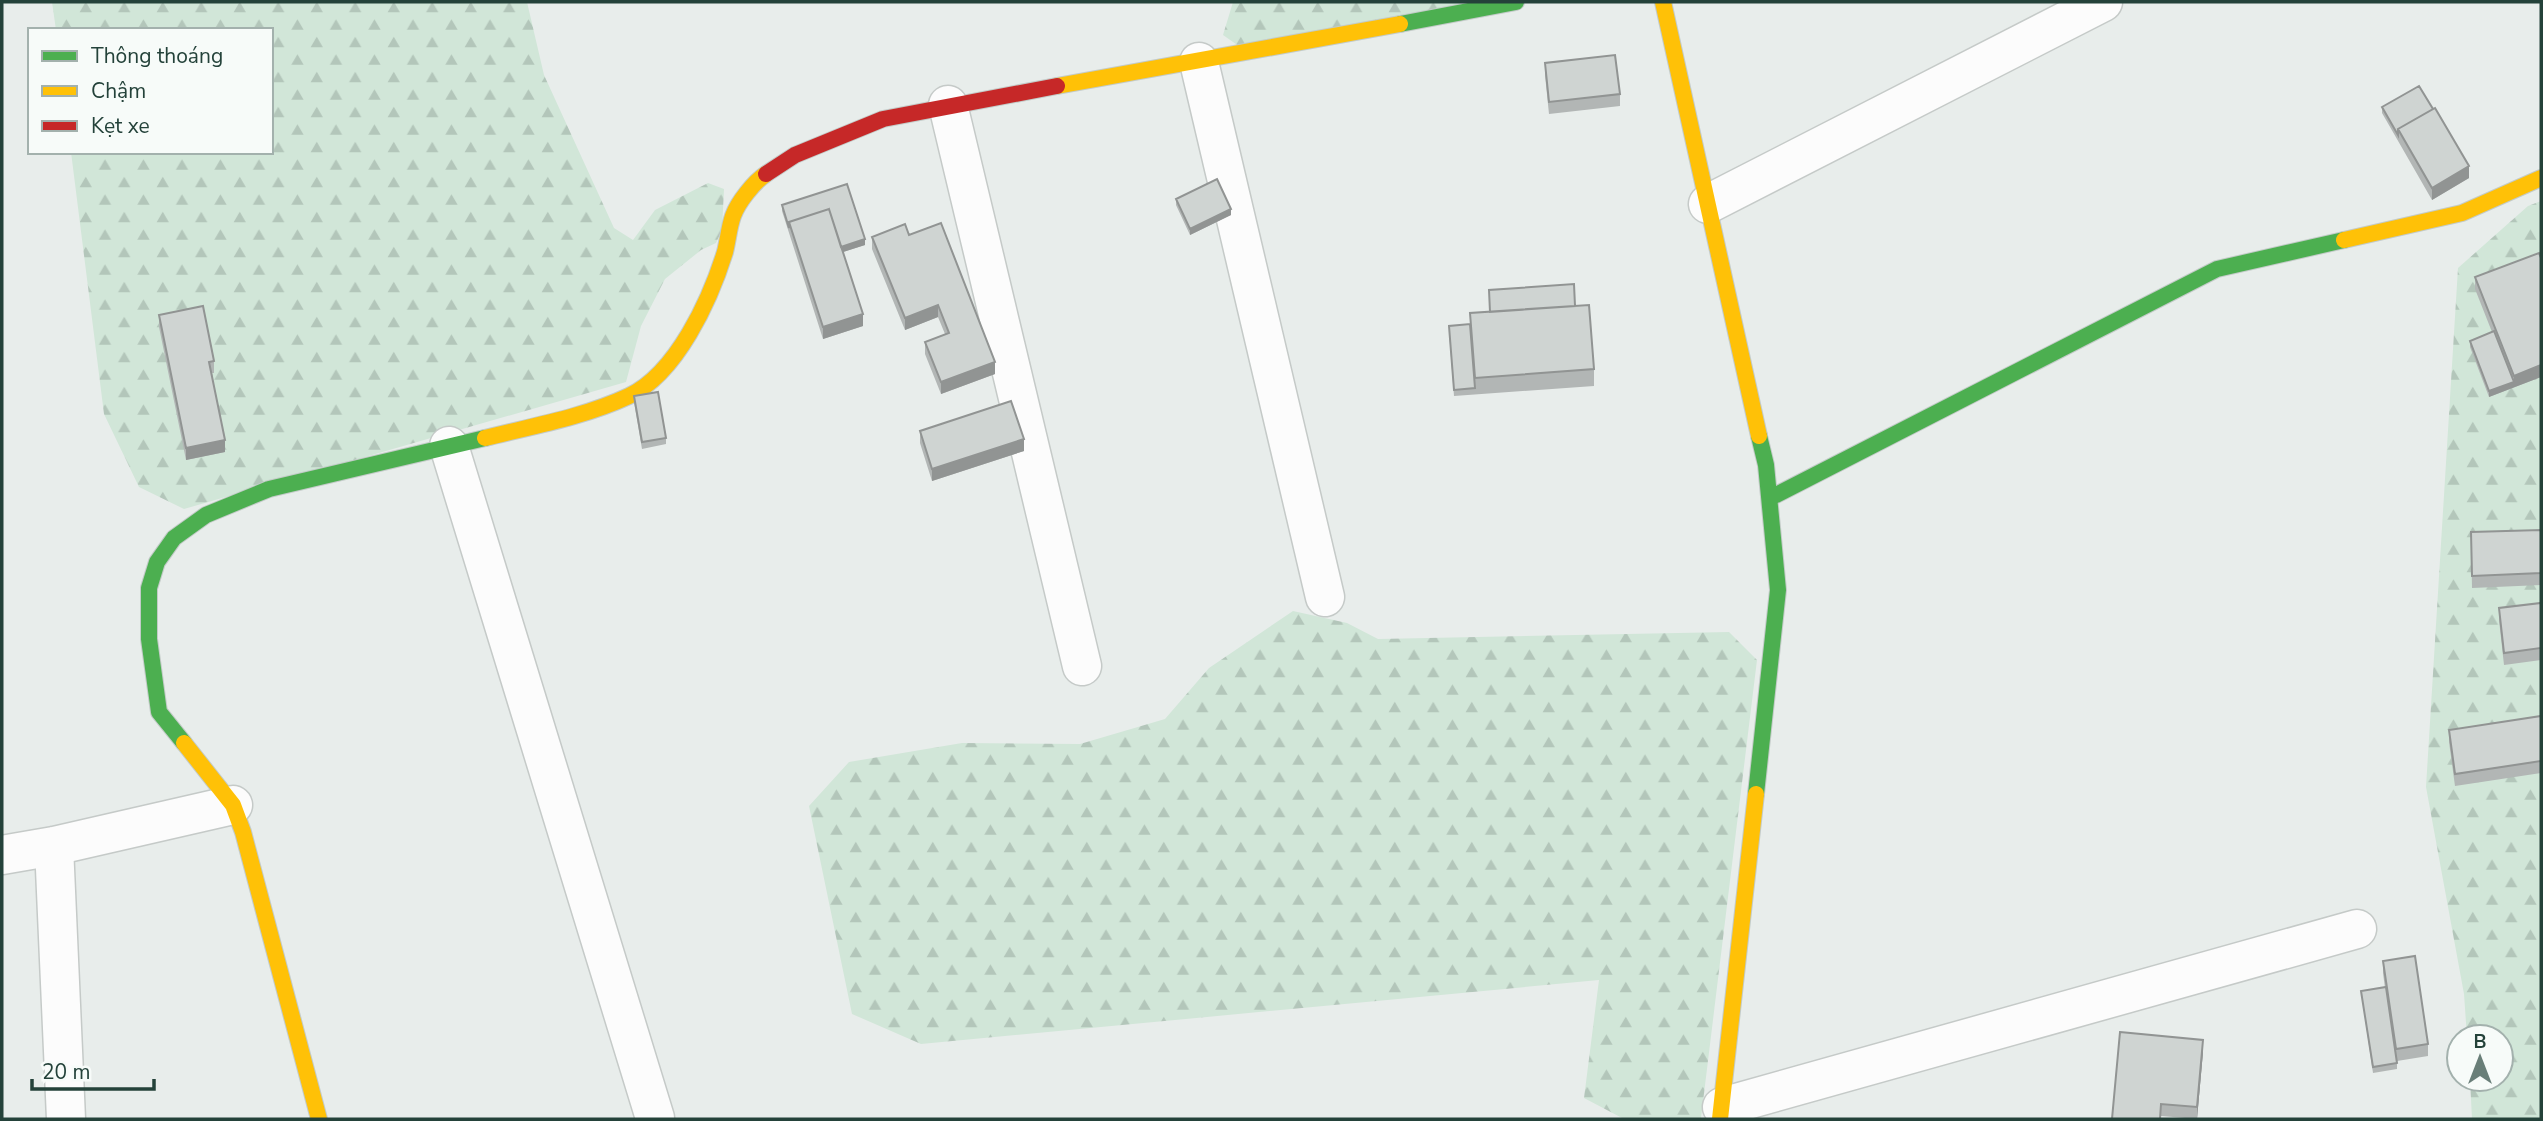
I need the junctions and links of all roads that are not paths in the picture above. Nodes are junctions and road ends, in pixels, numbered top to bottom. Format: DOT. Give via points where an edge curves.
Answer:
graph roads {
  1 [pos="1516,2"];
  2 [pos="1663,2"];
  3 [pos="2103,2"];
  4 [pos="1199,62"];
  5 [pos="948,105"];
  6 [pos="2541,178"];
  7 [pos="1708,204"];
  8 [pos="449,446"];
  9 [pos="1770,498"];
  10 [pos="1325,597"];
  11 [pos="1082,666"];
  12 [pos="233,805"];
  13 [pos="54,846"];
  14 [pos="2,855"];
  15 [pos="2357,929"];
  16 [pos="1721,1113"];
  17 [pos="655,1118"];
  18 [pos="66,1119"];
  19 [pos="319,1119"];
  1 -- 4 [label="street"];
  2 -- 7 [label="street"];
  3 -- 7 [label="street"];
  4 -- 5 [label="street"];
  4 -- 10 [label="street"];
  5 -- 8 [label="street" via="883,119 794,155 759,179 734,212 707,303 687,339 631,395 575,416"];
  5 -- 11 [label="street"];
  6 -- 9 [label="street" via="2462,212 2217,269"];
  7 -- 9 [label="street"];
  8 -- 12 [label="street" via="269,489 206,515 174,538 157,562 149,588 149,639 159,712"];
  8 -- 17 [label="street"];
  9 -- 16 [label="street" via="1778,590"];
  12 -- 13 [label="street"];
  12 -- 19 [label="street"];
  13 -- 14 [label="street"];
  13 -- 18 [label="street"];
  15 -- 16 [label="street"];
}
